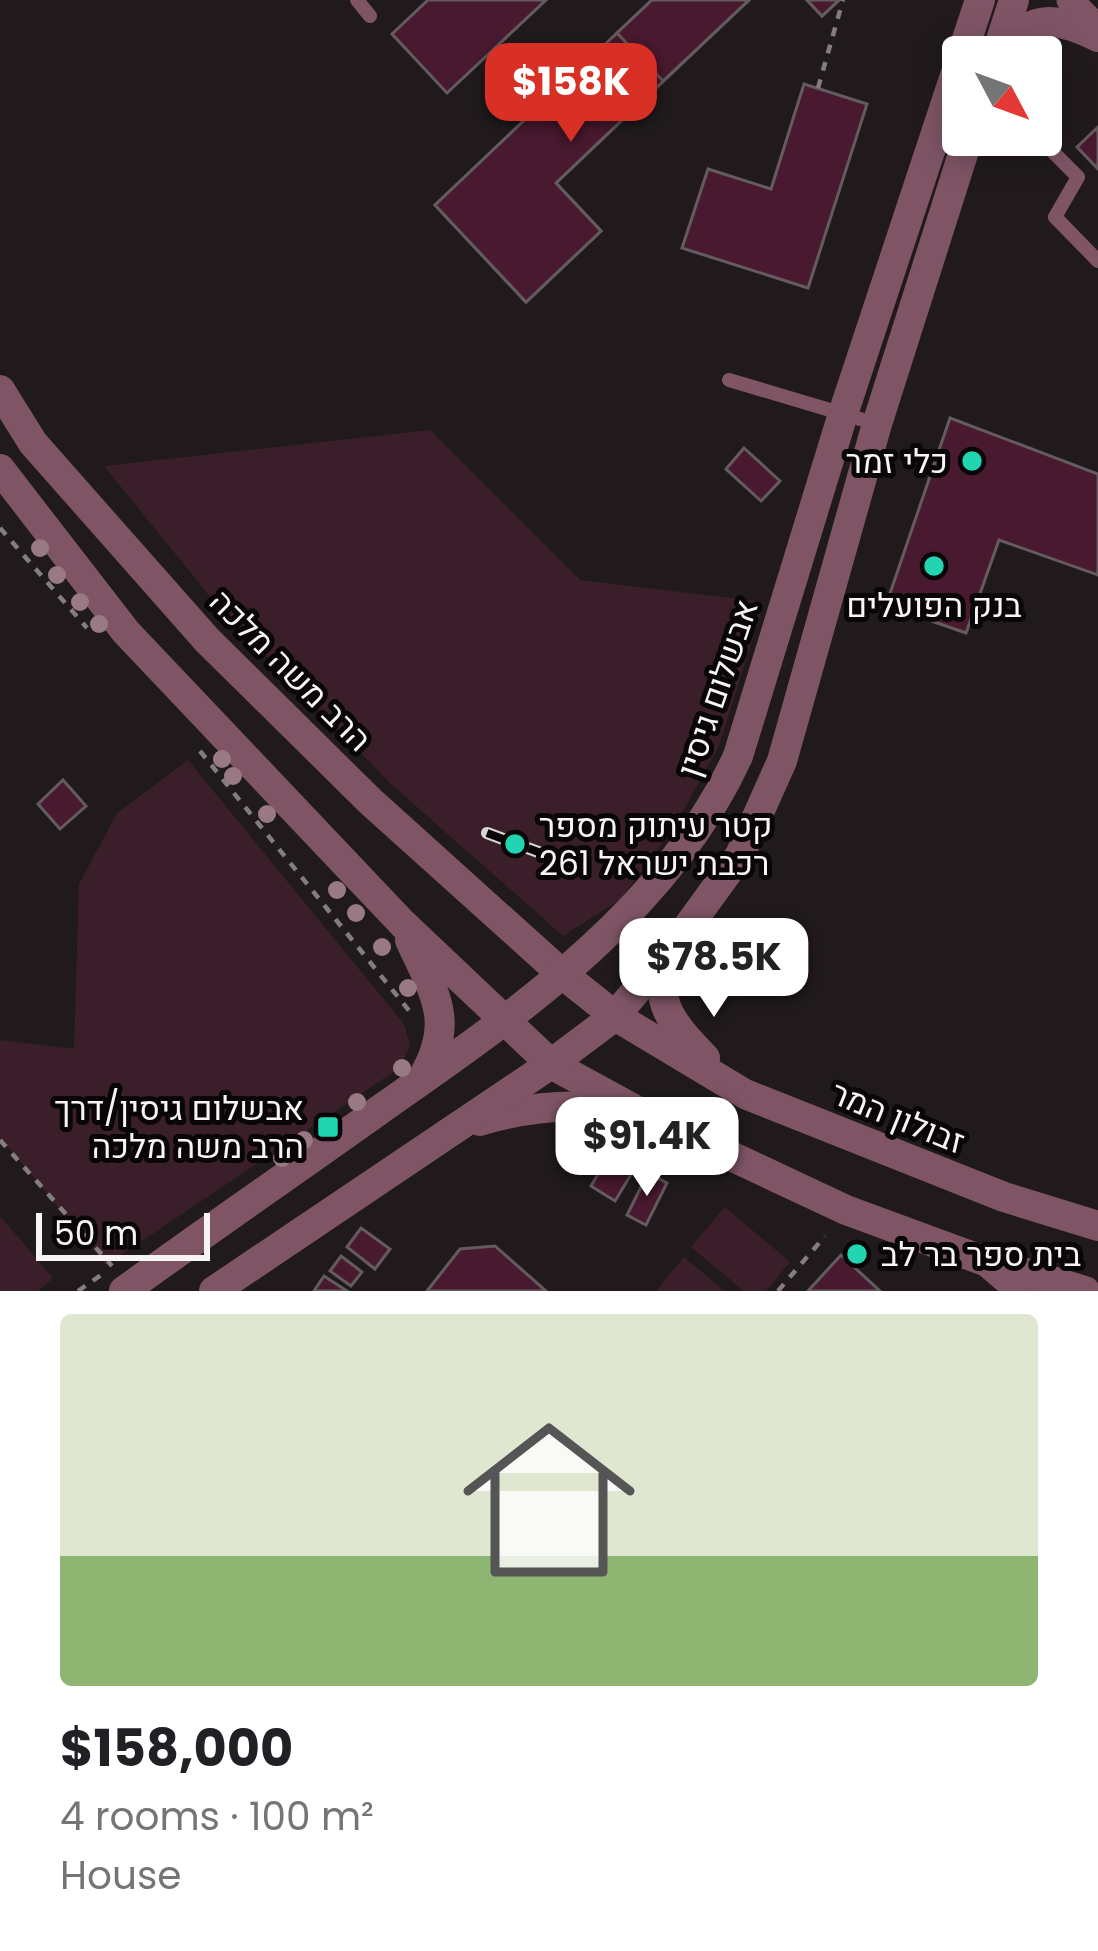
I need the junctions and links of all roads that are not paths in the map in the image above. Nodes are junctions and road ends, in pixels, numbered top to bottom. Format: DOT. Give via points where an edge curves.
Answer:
graph roads {
  1 [pos="357,0"];
  2 [pos="980,0"];
  3 [pos="1014,0"];
  4 [pos="1070,0"];
  5 [pos="370,16"];
  6 [pos="1098,33"];
  7 [pos="1002,36"];
  8 [pos="1015,36"];
  9 [pos="962,156"];
  10 [pos="1057,156"];
  11 [pos="1098,261"];
  12 [pos="729,380"];
  13 [pos="0,390"];
  14 [pos="843,414"];
  15 [pos="877,424"];
  16 [pos="0,469"];
  17 [pos="403,924"];
  18 [pos="676,944"];
  19 [pos="561,973"];
  20 [pos="615,1016"];
  21 [pos="503,1021"];
  22 [pos="551,1064"];
  23 [pos="421,1081"];
  24 [pos="746,1094"];
  25 [pos="650,1118"];
  26 [pos="436,1139"];
  27 [pos="1098,1226"];
  28 [pos="982,1260"];
  29 [pos="127,1289"];
  30 [pos="214,1291"];
  31 [pos="1019,1291"];
  32 [pos="1085,1291"];
  1 -- 5 [label="lane"];
  2 -- 14 [label="street, אבשלום גיסין"];
  3 -- 7 [label="street"];
  4 -- 6 [label="street"];
  6 -- 8 [label="street" via="1042,22"];
  9 -- 15 [label="street"];
  10 -- 11 [label="lane" via="1078,177 1055,218"];
  12 -- 14 [label="lane"];
  13 -- 19 [label="street, הרב משה מלכה" via="33,443 207,640"];
  14 -- 15 [label="lane"];
  14 -- 19 [label="street, אבשלום גיסין" via="719,798 632,909"];
  15 -- 18 [label="street" via="782,761 740,855"];
  16 -- 17 [label="street" via="126,632"];
  17 -- 21 [label="street"];
  17 -- 23 [label="street" via="440,1005 438,1053"];
  18 -- 20 [label="street"];
  18 -- 24 [label="street" via="660,992 667,1015"];
  19 -- 20 [label="street, זבולון המר"];
  19 -- 21 [label="street, אבשלום גיסין"];
  20 -- 22 [label="street"];
  20 -- 24 [label="street, זבולון המר"];
  21 -- 22 [label="street"];
  21 -- 23 [label="street, אבשלום גיסין"];
  22 -- 25 [label="street"];
  22 -- 26 [label="street"];
  23 -- 29 [label="street, אבשלום גיסין"];
  24 -- 27 [label="street, זבולון המר"];
  25 -- 26 [label="street" via="565,1106 490,1118"];
  25 -- 28 [label="street" via="846,1210"];
  26 -- 30 [label="street"];
  28 -- 31 [label="street"];
  28 -- 32 [label="street"];
}
